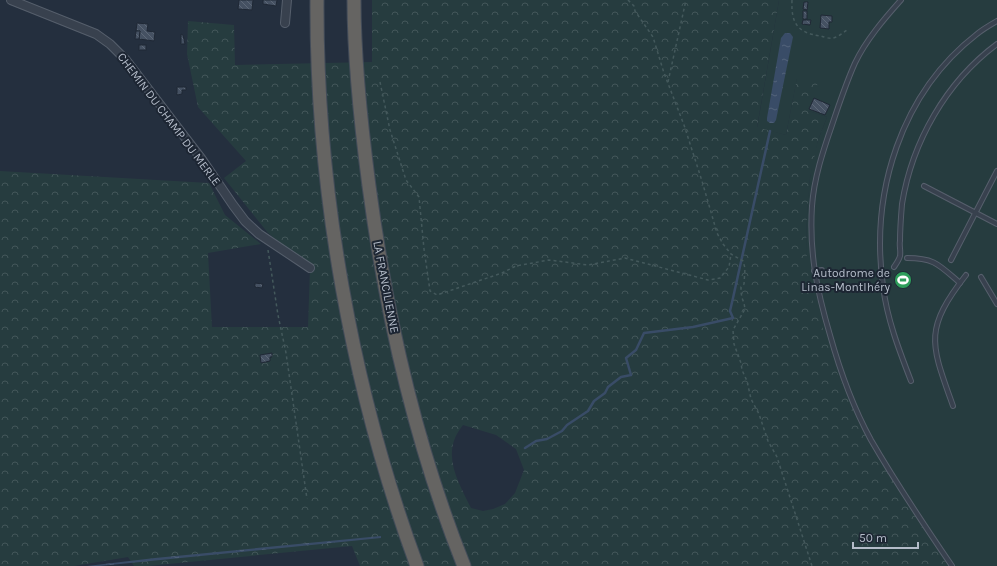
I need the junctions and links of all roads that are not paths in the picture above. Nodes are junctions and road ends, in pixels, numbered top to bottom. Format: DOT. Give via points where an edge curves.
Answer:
graph roads {
  1 [pos="11,0"];
  2 [pos="287,0"];
  3 [pos="318,0"];
  4 [pos="354,0"];
  5 [pos="901,0"];
  6 [pos="997,21"];
  7 [pos="285,23"];
  8 [pos="997,44"];
  9 [pos="997,171"];
  10 [pos="924,186"];
  11 [pos="975,213"];
  12 [pos="997,224"];
  13 [pos="907,258"];
  14 [pos="950,260"];
  15 [pos="894,267"];
  16 [pos="310,268"];
  17 [pos="822,270"];
  18 [pos="814,271"];
  19 [pos="966,275"];
  20 [pos="981,277"];
  21 [pos="960,283"];
  22 [pos="997,304"];
  23 [pos="911,382"];
  24 [pos="953,406"];
  25 [pos="417,566"];
  26 [pos="464,566"];
  27 [pos="952,566"];
  1 -- 16 [label="street, CHEMIN DU CHAMP DU MERLE" via="96,34 110,44 126,60 246,221 267,240"];
  2 -- 7 [label="street"];
  3 -- 25 [label="highway" via="318,69 322,124 342,283 365,395"];
  4 -- 26 [label="highway, LA FRANCILIENNE" via="360,118 383,276 423,444"];
  5 -- 18 [label="lane" via="855,63 825,145 812,205 811,240"];
  6 -- 23 [label="lane" via="977,34 949,60 932,81 908,119 895,151 883,196 880,231 883,286 890,323"];
  8 -- 15 [label="lane" via="960,77 927,127 915,155 904,196 900,256"];
  9 -- 11 [label="lane"];
  10 -- 11 [label="lane"];
  11 -- 12 [label="lane"];
  11 -- 14 [label="lane"];
  13 -- 21 [label="lane" via="936,262"];
  17 -- 18 [label="lane"];
  18 -- 27 [label="lane" via="836,357 852,399 871,439 915,512"];
  19 -- 21 [label="lane"];
  20 -- 22 [label="lane"];
  21 -- 24 [label="lane" via="945,304 934,335 936,356"];
}
